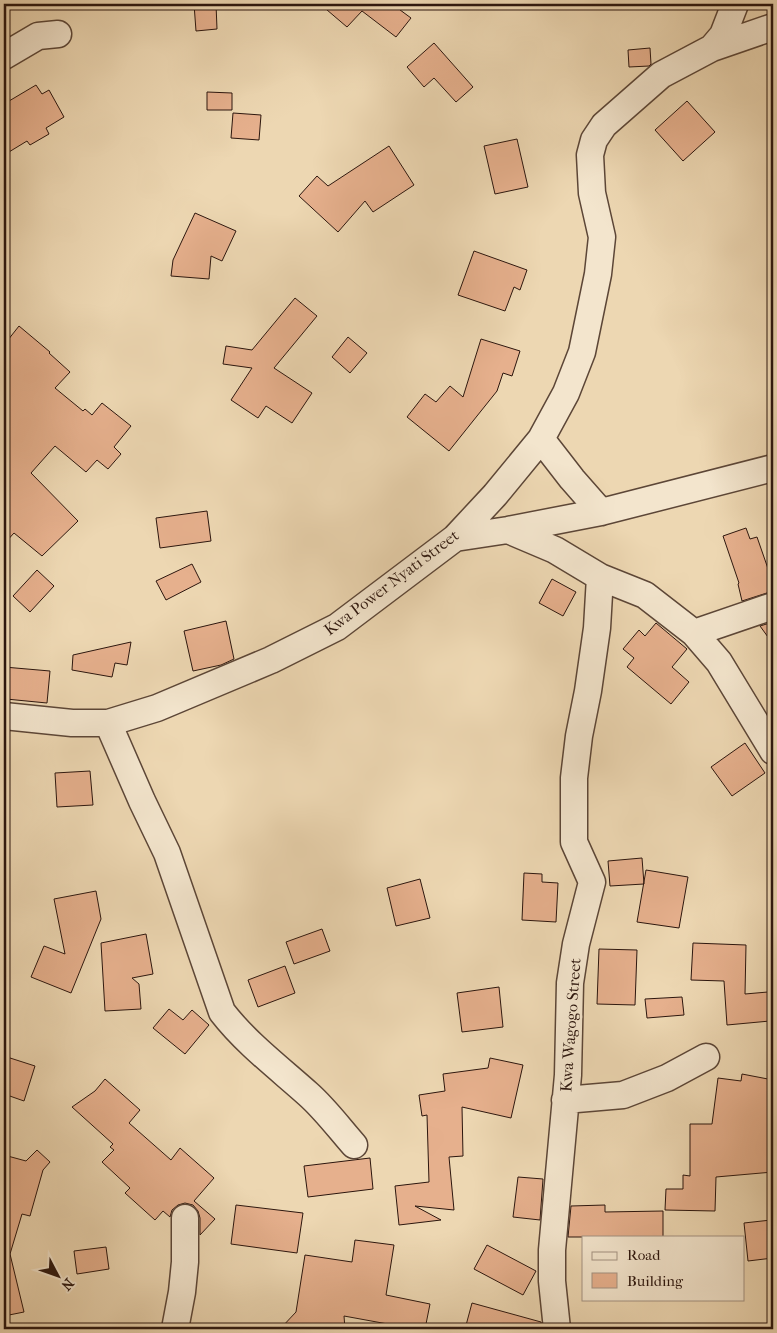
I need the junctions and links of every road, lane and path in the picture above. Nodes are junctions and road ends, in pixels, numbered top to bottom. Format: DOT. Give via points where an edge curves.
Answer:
graph roads {
  1 [pos="735,4"];
  2 [pos="773,27"];
  3 [pos="58,34"];
  4 [pos="712,48"];
  5 [pos="4,56"];
  6 [pos="541,438"];
  7 [pos="773,468"];
  8 [pos="601,512"];
  9 [pos="508,530"];
  10 [pos="455,538"];
  11 [pos="600,577"];
  12 [pos="773,606"];
  13 [pos="694,633"];
  14 [pos="4,716"];
  15 [pos="108,723"];
  16 [pos="773,751"];
  17 [pos="706,1056"];
  18 [pos="565,1100"];
  19 [pos="354,1145"];
  20 [pos="185,1218"];
  21 [pos="175,1329"];
  22 [pos="557,1329"];
  1 -- 4 [label="street, Kwa Power Nyati Street" via="723,34"];
  2 -- 4 [label="street"];
  3 -- 5 [label="street" via="38,36"];
  4 -- 6 [label="street, Kwa Power Nyati Street" via="661,75 604,125 594,140 590,155 592,193 602,237 598,274 582,352 566,393"];
  6 -- 8 [label="street"];
  6 -- 10 [label="street, Kwa Power Nyati Street"];
  7 -- 8 [label="street"];
  8 -- 9 [label="street"];
  9 -- 10 [label="street"];
  9 -- 11 [label="street" via="554,550"];
  10 -- 15 [label="street, Kwa Power Nyati Street" via="337,627 272,660 166,704"];
  11 -- 13 [label="street" via="645,595"];
  11 -- 18 [label="street, Kwa Wagogo Street" via="597,628 574,778 574,842 592,882 570,982"];
  12 -- 13 [label="street"];
  13 -- 16 [label="street" via="719,662"];
  14 -- 15 [label="street, Kwa Power Nyati Street"];
  15 -- 19 [label="street" via="167,853 222,1012 318,1104"];
  17 -- 18 [label="street" via="667,1078 623,1095"];
  18 -- 22 [label="street, Kwa Wagogo Street" via="552,1250"];
  20 -- 21 [label="street" via="185,1262"];
}
